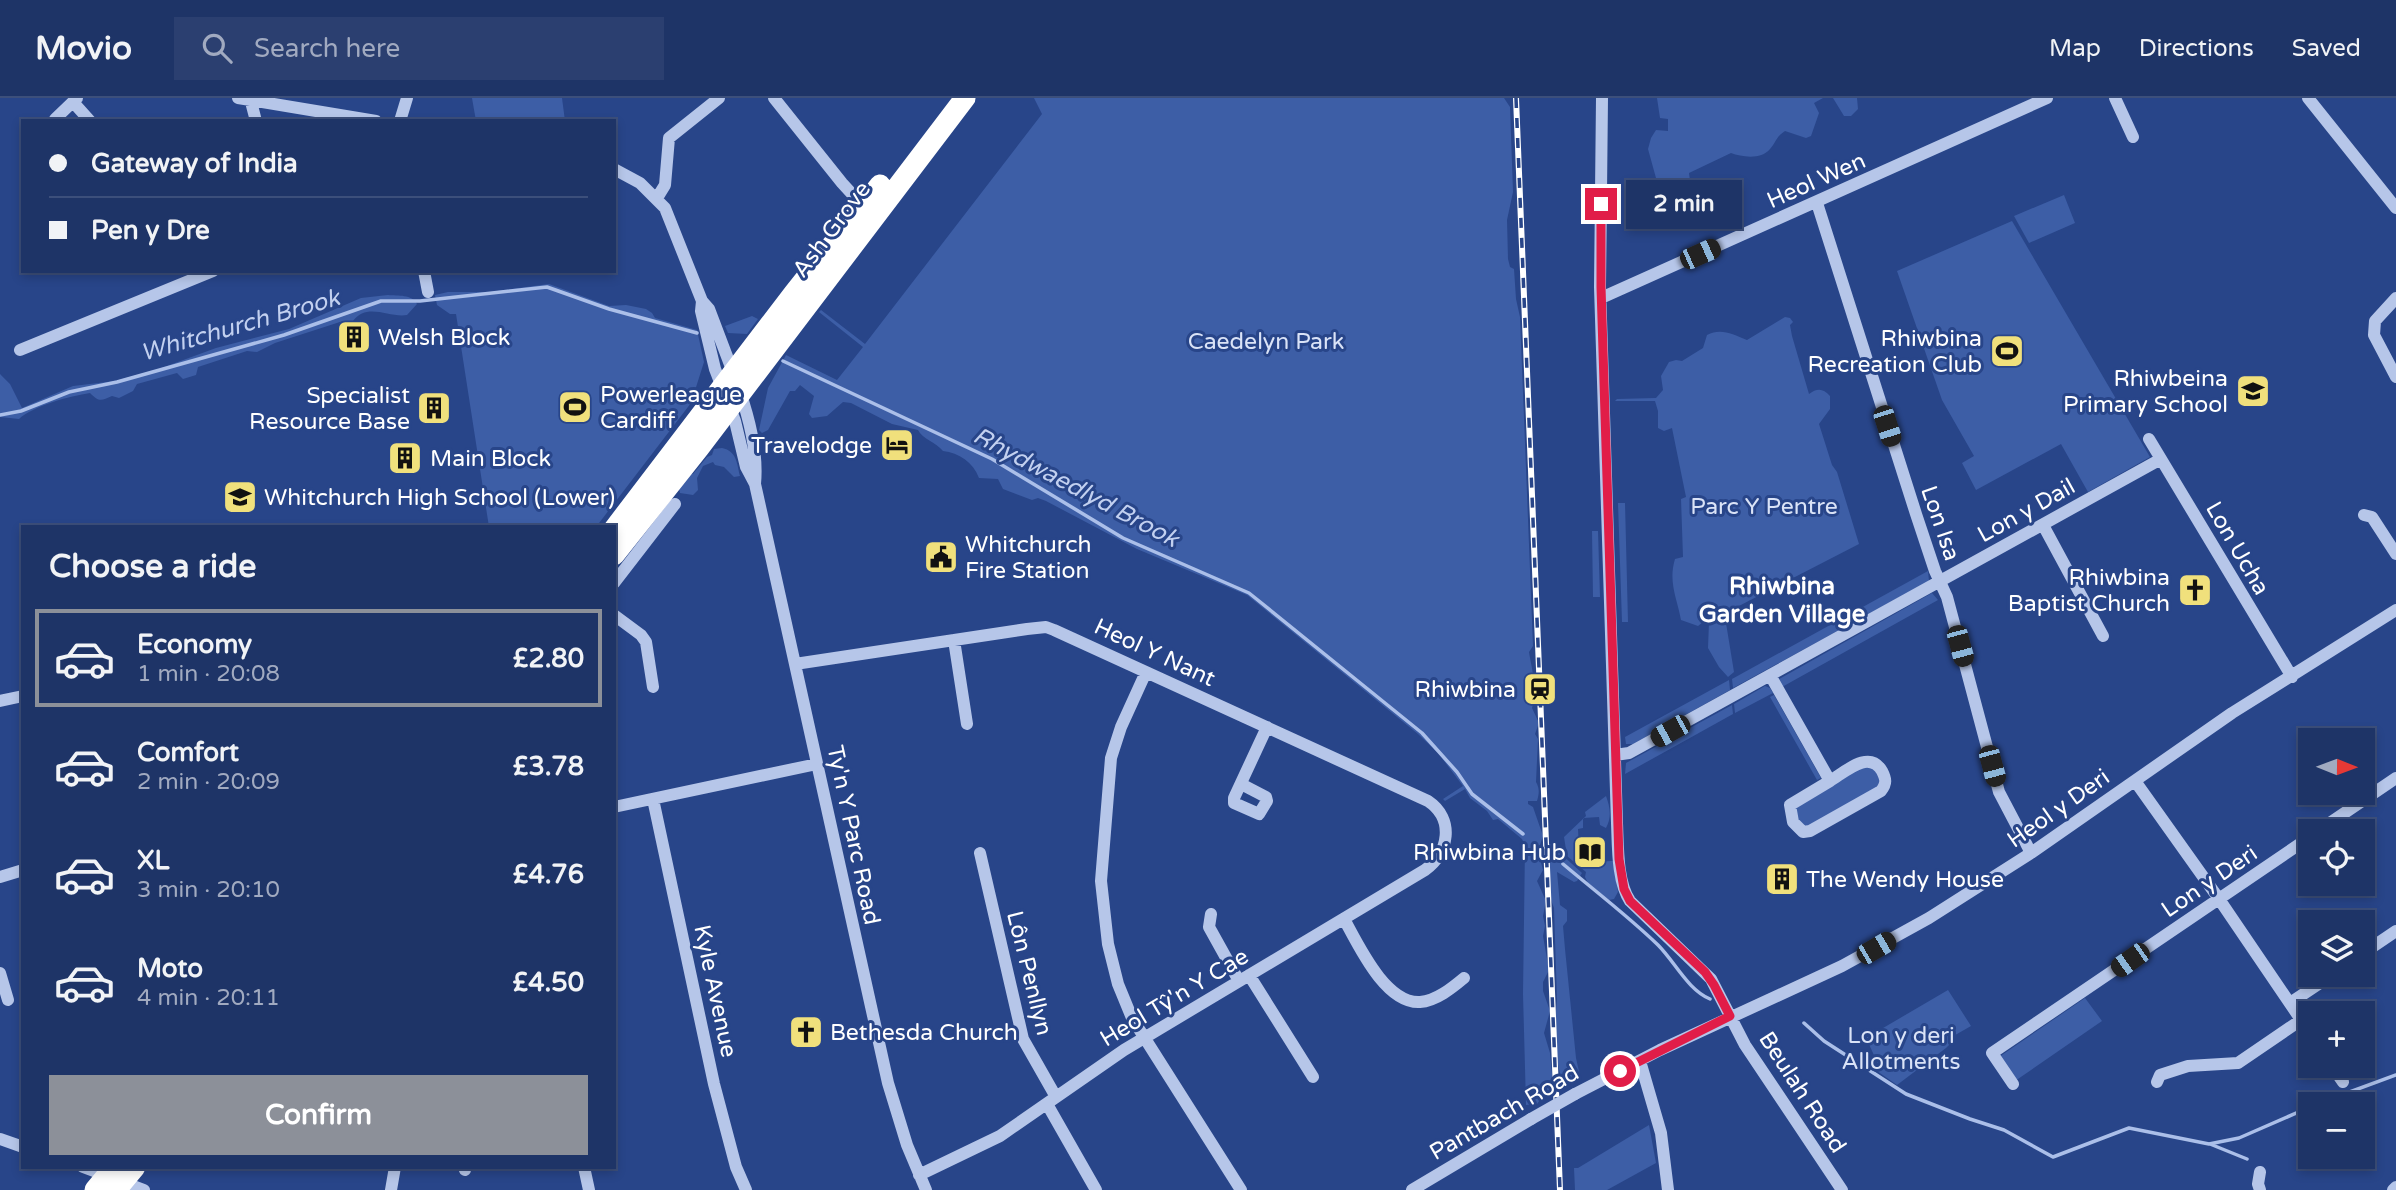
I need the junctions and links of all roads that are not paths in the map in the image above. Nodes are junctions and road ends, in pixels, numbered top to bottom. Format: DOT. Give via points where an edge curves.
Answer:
graph roads {
  1 [pos="407,98"];
  2 [pos="719,98"];
  3 [pos="775,98"];
  4 [pos="948,98"];
  5 [pos="965,98"];
  6 [pos="1602,98"];
  7 [pos="2047,98"];
  8 [pos="2115,98"];
  9 [pos="2308,98"];
  10 [pos="246,99"];
  11 [pos="75,100"];
  12 [pos="55,119"];
  13 [pos="89,119"];
  14 [pos="255,119"];
  15 [pos="364,119"];
  16 [pos="401,119"];
  17 [pos="2133,137"];
  18 [pos="616,170"];
  19 [pos="657,198"];
  20 [pos="1817,203"];
  21 [pos="863,206"];
  22 [pos="2396,208"];
  23 [pos="208,273"];
  24 [pos="424,273"];
  25 [pos="428,292"];
  26 [pos="1601,298"];
  27 [pos="2396,298"];
  28 [pos="20,350"];
  29 [pos="2396,377"];
  30 [pos="731,390"];
  31 [pos="2149,439"];
  32 [pos="2161,459"];
  33 [pos="675,504"];
  34 [pos="2364,515"];
  35 [pos="2043,525"];
  36 [pos="616,526"];
  37 [pos="616,552"];
  38 [pos="2396,554"];
  39 [pos="616,580"];
  40 [pos="1941,582"];
  41 [pos="2396,610"];
  42 [pos="616,616"];
  43 [pos="2103,636"];
  44 [pos="954,640"];
  45 [pos="795,664"];
  46 [pos="1146,672"];
  47 [pos="1770,676"];
  48 [pos="2292,677"];
  49 [pos="653,687"];
  50 [pos="21,696"];
  51 [pos="0,701"];
  52 [pos="967,724"];
  53 [pos="1267,727"];
  54 [pos="1615,755"];
  55 [pos="817,764"];
  56 [pos="2396,778"];
  57 [pos="1830,781"];
  58 [pos="2135,781"];
  59 [pos="1241,784"];
  60 [pos="653,799"];
  61 [pos="616,807"];
  62 [pos="2336,819"];
  63 [pos="2298,845"];
  64 [pos="1444,847"];
  65 [pos="980,853"];
  66 [pos="2031,853"];
  67 [pos="21,871"];
  68 [pos="0,877"];
  69 [pos="2219,899"];
  70 [pos="1211,914"];
  71 [pos="1344,919"];
  72 [pos="2396,931"];
  73 [pos="2375,945"];
  74 [pos="0,973"];
  75 [pos="1244,978"];
  76 [pos="1464,978"];
  77 [pos="2314,987"];
  78 [pos="8,1000"];
  79 [pos="2290,1003"];
  80 [pos="2298,1015"];
  81 [pos="1730,1016"];
  82 [pos="2298,1022"];
  83 [pos="1143,1038"];
  84 [pos="1640,1061"];
  85 [pos="1313,1077"];
  86 [pos="2340,1078"];
  87 [pos="2157,1082"];
  88 [pos="2343,1082"];
  89 [pos="2013,1084"];
  90 [pos="1051,1100"];
  91 [pos="0,1139"];
  92 [pos="21,1146"];
  93 [pos="88,1169"];
  94 [pos="395,1169"];
  95 [pos="584,1169"];
  96 [pos="2260,1172"];
  97 [pos="919,1175"];
  98 [pos="115,1179"];
  99 [pos="145,1190"];
  100 [pos="391,1190"];
  101 [pos="589,1190"];
  102 [pos="746,1190"];
  103 [pos="926,1190"];
  104 [pos="1096,1190"];
  105 [pos="1241,1190"];
  106 [pos="1412,1190"];
  107 [pos="1668,1190"];
  108 [pos="1842,1190"];
  109 [pos="2260,1190"];
  1 -- 16 [label="street"];
  2 -- 19 [label="street" via="669,138 665,186"];
  3 -- 21 [label="street"];
  4 -- 21 [label="highway, Ash Grove"];
  5 -- 30 [label="highway, Ash Grove"];
  6 -- 26 [label="street, Beulah Road"];
  7 -- 20 [label="street, Heol Wen"];
  8 -- 17 [label="street"];
  9 -- 22 [label="street"];
  10 -- 14 [label="street"];
  10 -- 15 [label="street"];
  11 -- 12 [label="street"];
  11 -- 13 [label="street"];
  18 -- 19 [label="street"];
  19 -- 30 [label="street, Ty'n Y Parc Road" via="670,217 702,301 715,369"];
  20 -- 26 [label="street, Heol Wen"];
  20 -- 40 [label="street, Lon Isa"];
  21 -- 30 [label="highway, Ash Grove" via="794,293"];
  23 -- 28 [label="street"];
  24 -- 25 [label="street"];
  26 -- 54 [label="street, Beulah Road"];
  27 -- 29 [label="street" via="2375,321 2374,335"];
  30 -- 36 [label="highway"];
  30 -- 37 [label="highway"];
  30 -- 45 [label="street, Ty'n Y Parc Road" via="745,407 757,464 755,484"];
  31 -- 32 [label="street, Lon Ucha"];
  32 -- 35 [label="street, Lon y Dail"];
  32 -- 48 [label="street, Lon Ucha"];
  33 -- 39 [label="street"];
  34 -- 38 [label="street" via="2372,517"];
  35 -- 40 [label="street, Lon y Dail"];
  35 -- 43 [label="street"];
  40 -- 47 [label="street, Lon y Dail"];
  40 -- 66 [label="street, Lon Isa" via="1999,792"];
  41 -- 48 [label="street, Heol y Deri"];
  42 -- 49 [label="street" via="646,642"];
  44 -- 45 [label="street, Heol Y Nant"];
  44 -- 46 [label="street, Heol Y Nant" via="1046,627"];
  44 -- 52 [label="street"];
  45 -- 55 [label="street, Ty'n Y Parc Road"];
  46 -- 53 [label="street, Heol Y Nant"];
  46 -- 83 [label="street" via="1111,758 1101,881 1113,964"];
  47 -- 54 [label="street, Lon y Dail" via="1629,753"];
  47 -- 57 [label="street"];
  48 -- 58 [label="street, Heol y Deri"];
  50 -- 51 [label="street"];
  53 -- 59 [label="street"];
  53 -- 64 [label="street, Heol Y Nant" via="1434,805 1446,831"];
  54 -- 81 [label="street, Beulah Road" via="1619,859 1627,896 1705,972"];
  55 -- 60 [label="street"];
  55 -- 97 [label="street, Ty'n Y Parc Road" via="888,1083"];
  56 -- 62 [label="street"];
  57 -- 57 [label="street" via="1871,760 1886,782 1881,791 1810,831 1800,830 1790,815 1790,805"];
  58 -- 66 [label="street, Heol y Deri"];
  58 -- 69 [label="street"];
  60 -- 61 [label="street"];
  60 -- 102 [label="street, Kyle Avenue" via="714,1084"];
  63 -- 69 [label="street, Lon y Deri"];
  64 -- 71 [label="street, Heol Tŷ'n Y Cae" via="1425,870"];
  65 -- 90 [label="street, Lôn Penllyn" via="1023,1039"];
  66 -- 81 [label="street, Heol y Deri" via="1869,952"];
  67 -- 68 [label="street"];
  69 -- 79 [label="street"];
  69 -- 89 [label="street, Lon y Deri" via="1992,1053"];
  70 -- 75 [label="street" via="1209,928"];
  71 -- 75 [label="street, Heol Tŷ'n Y Cae"];
  71 -- 76 [label="street" via="1381,981 1410,1000 1432,999"];
  72 -- 73 [label="street"];
  74 -- 78 [label="street"];
  75 -- 83 [label="street, Heol Tŷ'n Y Cae"];
  75 -- 85 [label="street"];
  77 -- 79 [label="street"];
  79 -- 80 [label="street"];
  81 -- 84 [label="street, Pantbach Road"];
  81 -- 108 [label="street, Beulah Road"];
  82 -- 87 [label="street" via="2238,1063 2174,1069 2160,1075"];
  83 -- 90 [label="street, Heol Tŷ'n Y Cae"];
  83 -- 105 [label="street"];
  84 -- 106 [label="street, Pantbach Road, bridge"];
  84 -- 107 [label="street" via="1661,1133"];
  86 -- 88 [label="street"];
  90 -- 97 [label="street, Heol Tŷ'n Y Cae" via="1000,1136"];
  90 -- 104 [label="street, Lôn Penllyn"];
  91 -- 92 [label="street"];
  93 -- 98 [label="street"];
  94 -- 100 [label="street"];
  95 -- 101 [label="street"];
  96 -- 109 [label="street"];
  97 -- 103 [label="street, Ty'n Y Parc Road"];
  98 -- 99 [label="street"];
}
